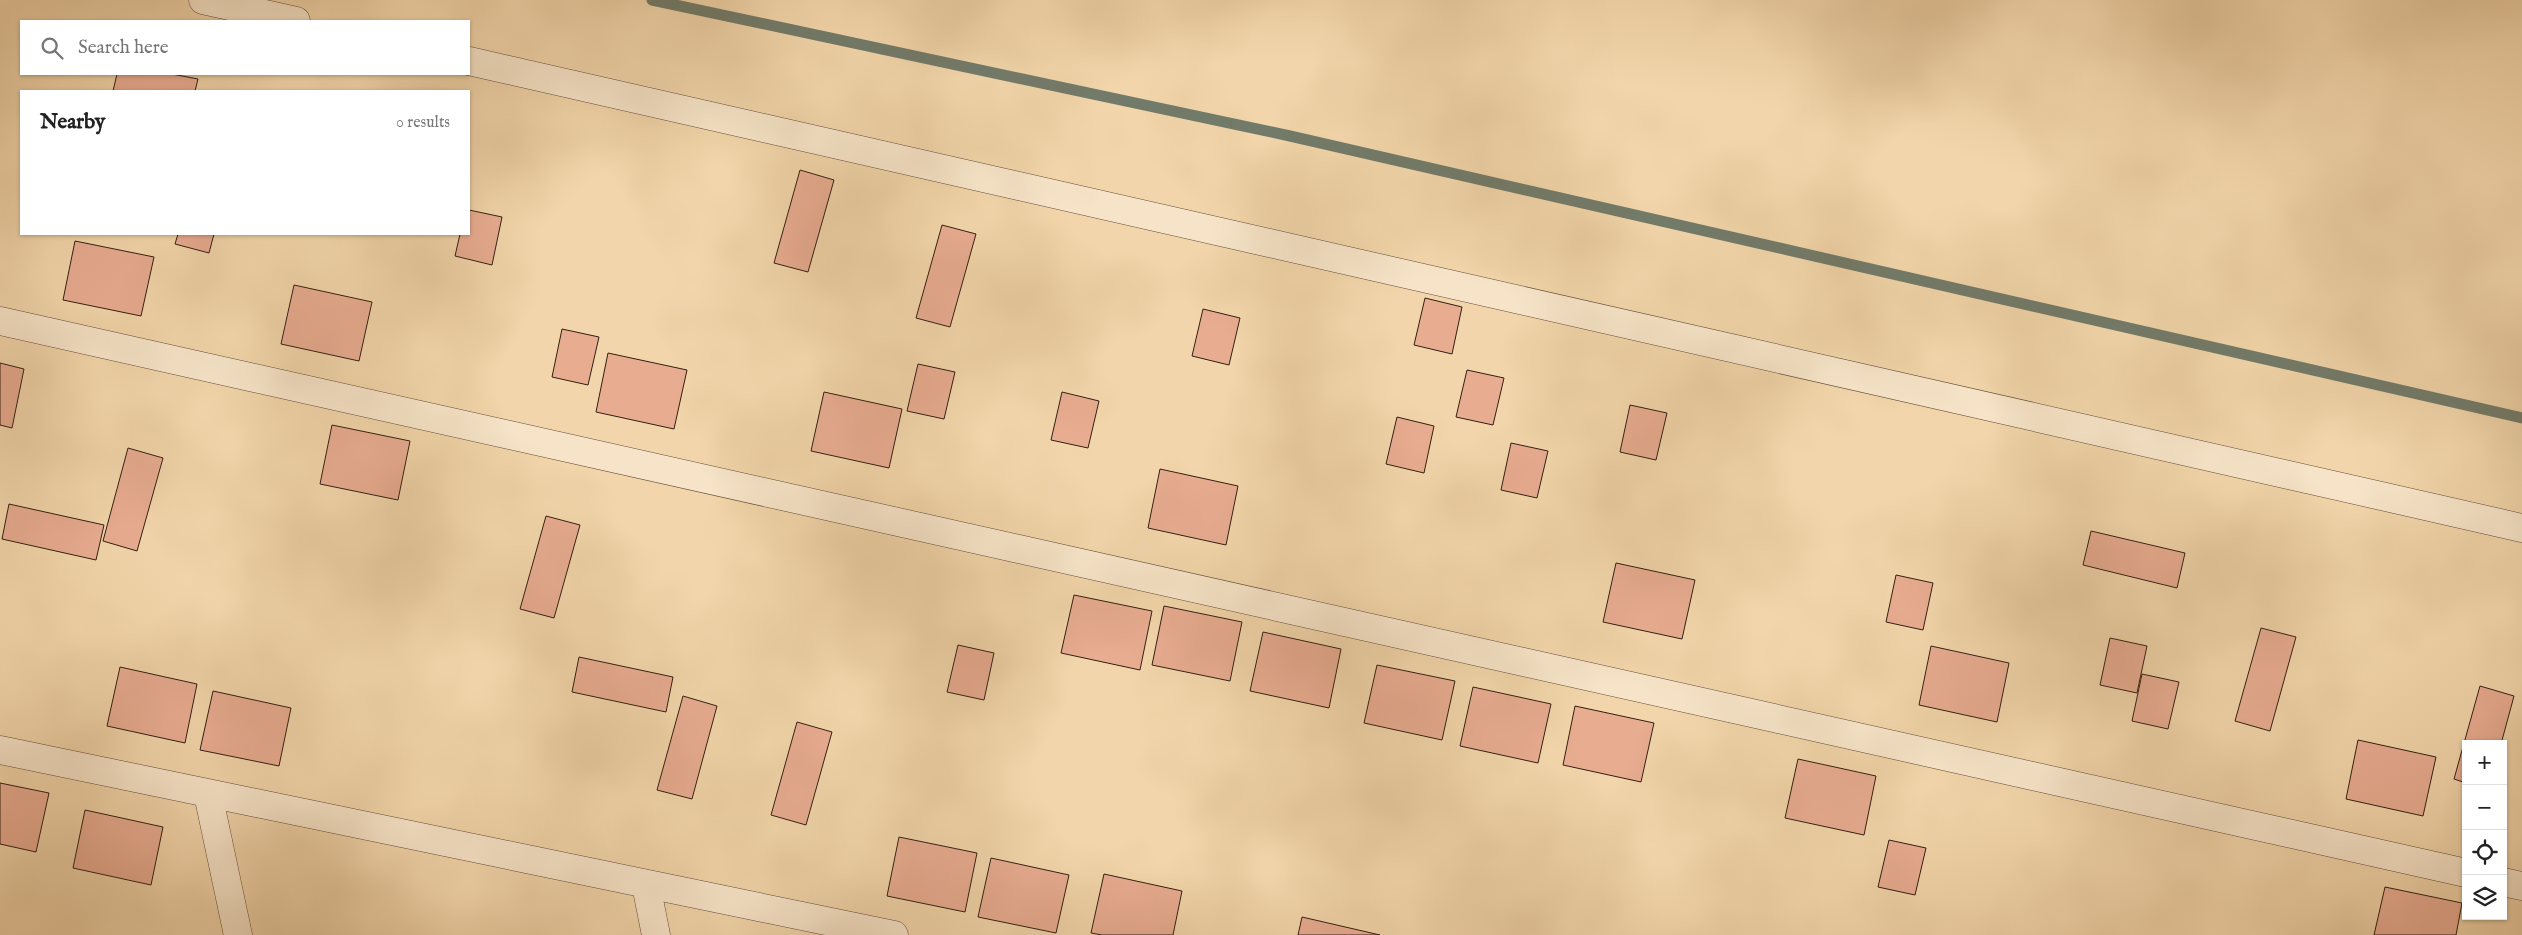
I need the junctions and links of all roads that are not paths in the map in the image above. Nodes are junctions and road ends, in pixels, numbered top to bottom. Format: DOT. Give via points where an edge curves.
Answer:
graph roads {
  1 [pos="203,0"];
  2 [pos="292,20"];
  3 [pos="470,60"];
  4 [pos="0,321"];
  5 [pos="2522,528"];
  6 [pos="0,750"];
  7 [pos="208,794"];
  8 [pos="2462,872"];
  9 [pos="2507,883"];
  10 [pos="646,885"];
  11 [pos="2522,886"];
  12 [pos="238,935"];
  13 [pos="656,935"];
  14 [pos="894,935"];
  1 -- 2 [label="street"];
  3 -- 5 [label="street"];
  4 -- 8 [label="street"];
  6 -- 7 [label="street"];
  7 -- 10 [label="street"];
  7 -- 12 [label="street"];
  9 -- 11 [label="street"];
  10 -- 13 [label="street"];
  10 -- 14 [label="street"];
}
